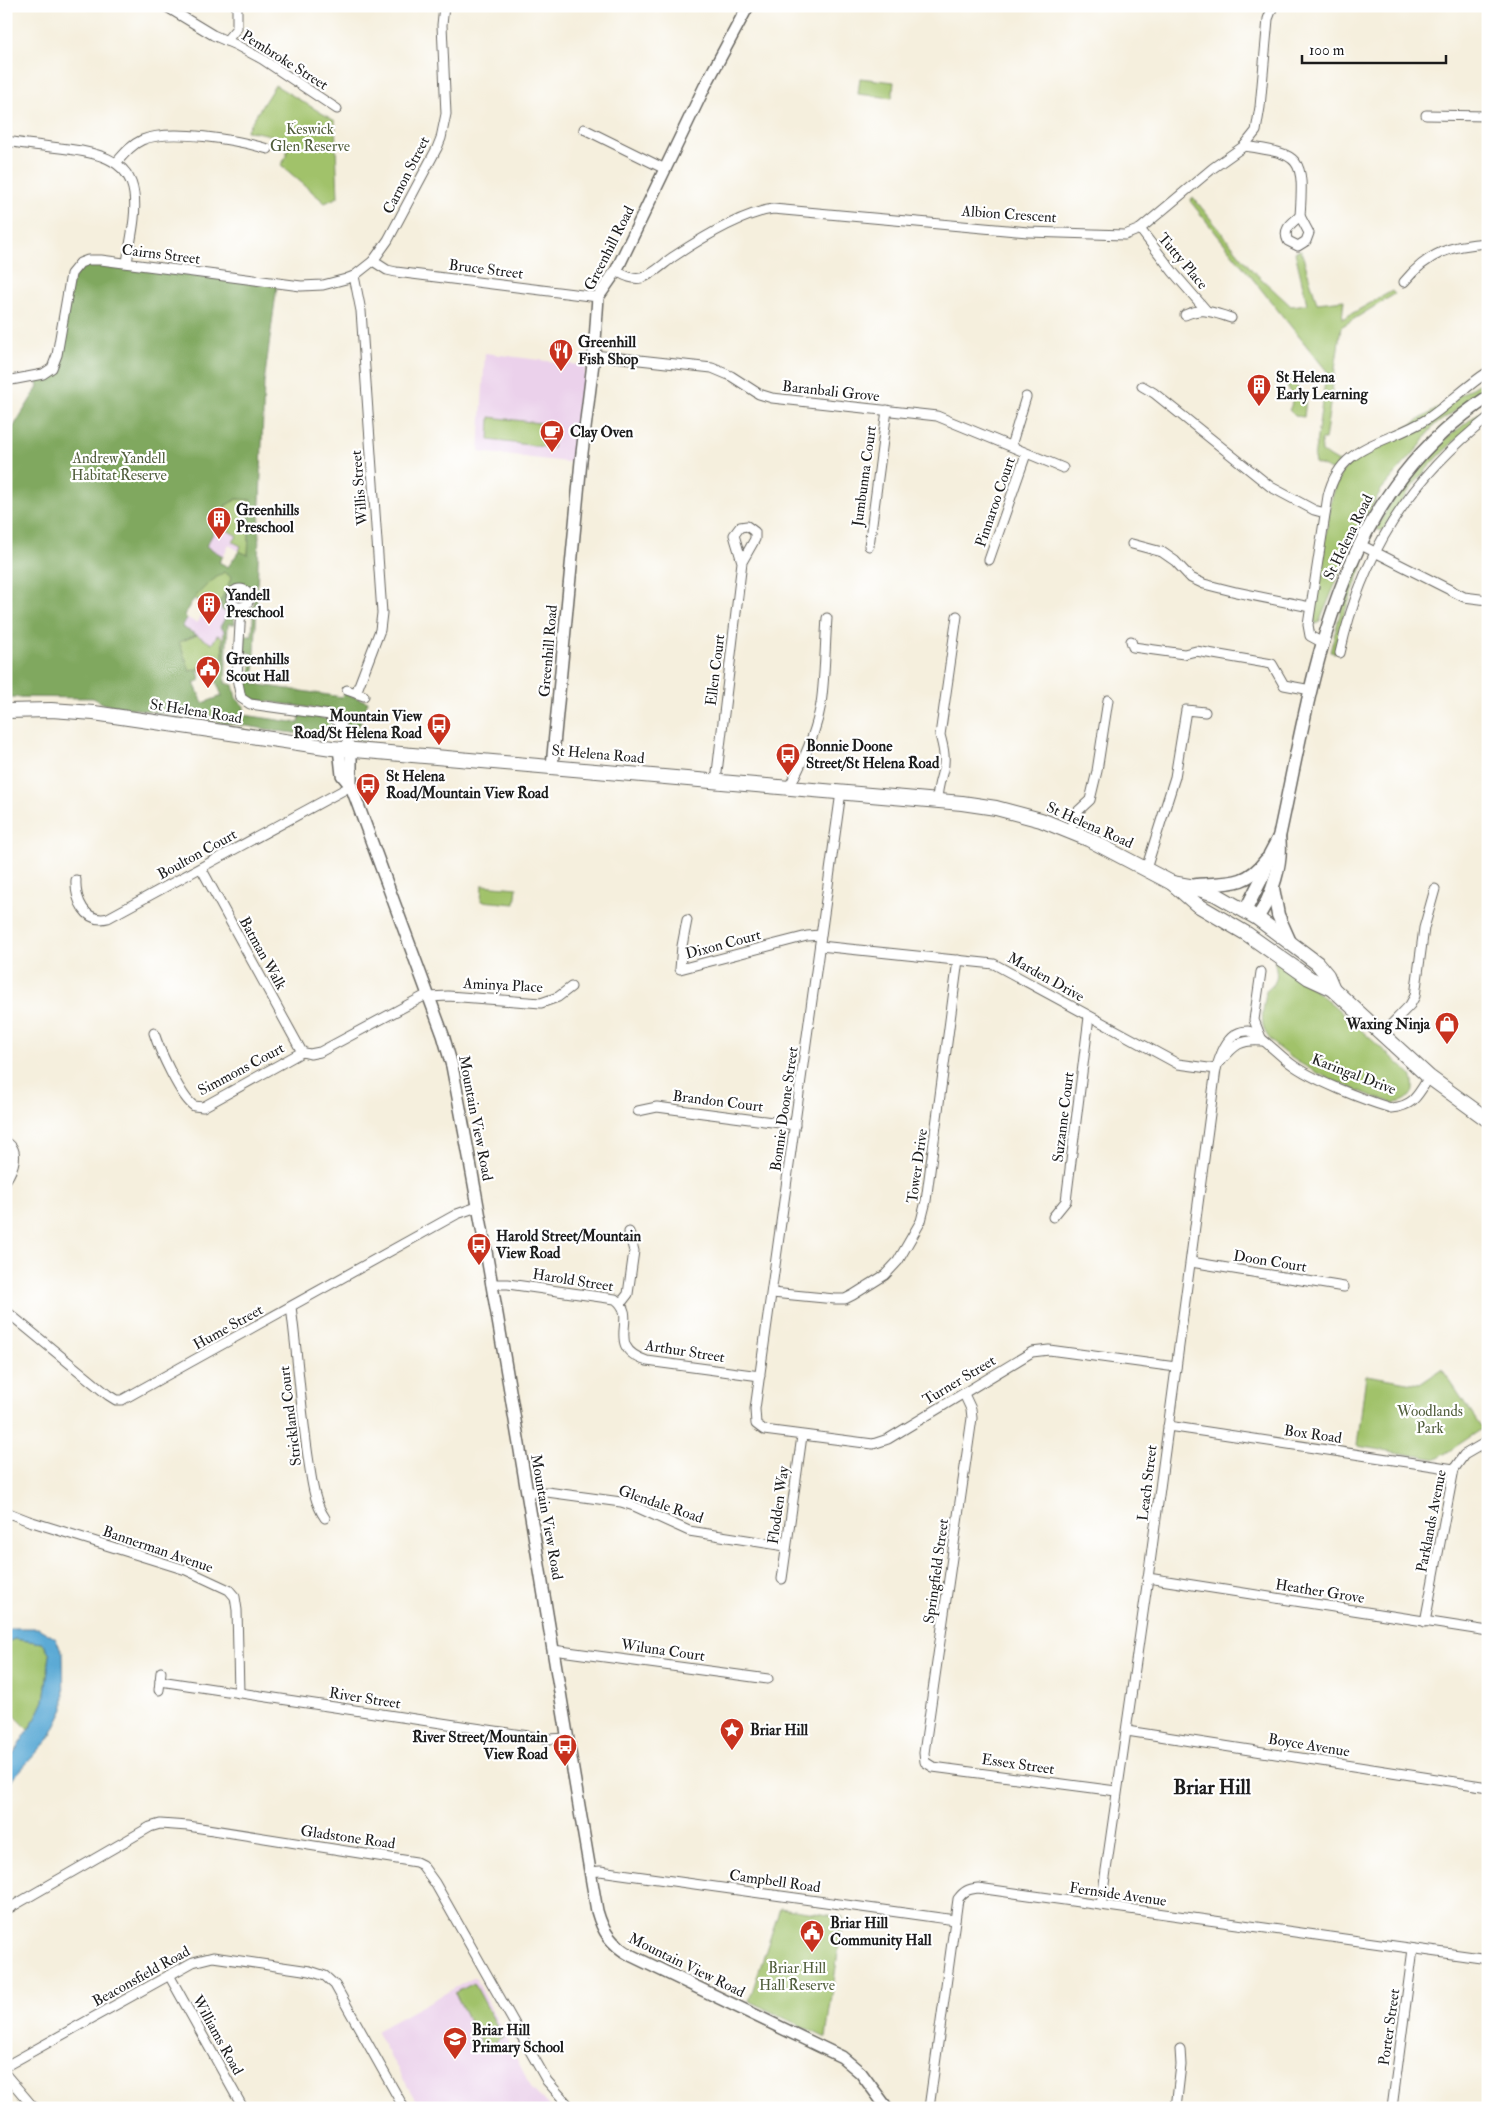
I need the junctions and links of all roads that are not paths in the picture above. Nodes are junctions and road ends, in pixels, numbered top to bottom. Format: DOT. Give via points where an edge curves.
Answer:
graph roads {
  1 [pos="166,6"];
  2 [pos="237,6"];
  3 [pos="444,6"];
  4 [pos="748,6"];
  5 [pos="1273,6"];
  6 [pos="226,41"];
  7 [pos="337,109"];
  8 [pos="1426,115"];
  9 [pos="1488,116"];
  10 [pos="584,129"];
  11 [pos="6,141"];
  12 [pos="1244,146"];
  13 [pos="268,149"];
  14 [pos="116,163"];
  15 [pos="665,169"];
  16 [pos="1300,216"];
  17 [pos="1140,229"];
  18 [pos="1488,243"];
  19 [pos="373,261"];
  20 [pos="127,263"];
  21 [pos="616,272"];
  22 [pos="354,276"];
  23 [pos="1404,282"];
  24 [pos="598,297"];
  25 [pos="1206,310"];
  26 [pos="1185,315"];
  27 [pos="1231,318"];
  28 [pos="594,355"];
  29 [pos="1488,372"];
  30 [pos="6,382"];
  31 [pos="1142,386"];
  32 [pos="1026,397"];
  33 [pos="1488,397"];
  34 [pos="887,410"];
  35 [pos="1488,418"];
  36 [pos="1011,446"];
  37 [pos="1026,454"];
  38 [pos="1063,468"];
  39 [pos="1325,513"];
  40 [pos="1132,544"];
  41 [pos="1360,544"];
  42 [pos="869,546"];
  43 [pos="1374,551"];
  44 [pos="990,560"];
  45 [pos="742,562"];
  46 [pos="1488,600"];
  47 [pos="241,607"];
  48 [pos="1310,607"];
  49 [pos="957,616"];
  50 [pos="827,618"];
  51 [pos="1131,641"];
  52 [pos="1323,643"];
  53 [pos="1340,653"];
  54 [pos="1311,690"];
  55 [pos="356,693"];
  56 [pos="1108,700"];
  57 [pos="6,711"];
  58 [pos="1205,712"];
  59 [pos="345,745"];
  60 [pos="552,766"];
  61 [pos="716,781"];
  62 [pos="351,786"];
  63 [pos="789,788"];
  64 [pos="842,792"];
  65 [pos="937,801"];
  66 [pos="1070,830"];
  67 [pos="1279,837"];
  68 [pos="1270,854"];
  69 [pos="201,868"];
  70 [pos="1146,869"];
  71 [pos="76,880"];
  72 [pos="1172,883"];
  73 [pos="1272,885"];
  74 [pos="1190,886"];
  75 [pos="1435,889"];
  76 [pos="1251,914"];
  77 [pos="687,920"];
  78 [pos="1241,930"];
  79 [pos="821,935"];
  80 [pos="1290,942"];
  81 [pos="820,946"];
  82 [pos="958,960"];
  83 [pos="1261,972"];
  84 [pos="571,987"];
  85 [pos="1333,989"];
  86 [pos="428,995"];
  87 [pos="1090,1017"];
  88 [pos="154,1033"];
  89 [pos="1382,1034"];
  90 [pos="1262,1041"];
  91 [pos="302,1052"];
  92 [pos="1217,1067"];
  93 [pos="1429,1077"];
  94 [pos="638,1112"];
  95 [pos="1488,1120"];
  96 [pos="795,1125"];
  97 [pos="6,1142"];
  98 [pos="6,1180"];
  99 [pos="477,1207"];
  100 [pos="1053,1217"];
  101 [pos="629,1232"];
  102 [pos="1191,1262"];
  103 [pos="491,1284"];
  104 [pos="1344,1287"];
  105 [pos="772,1293"];
  106 [pos="621,1303"];
  107 [pos="291,1307"];
  108 [pos="6,1311"];
  109 [pos="1176,1367"];
  110 [pos="760,1376"];
  111 [pos="964,1394"];
  112 [pos="1168,1426"];
  113 [pos="759,1428"];
  114 [pos="802,1436"];
  115 [pos="1488,1441"];
  116 [pos="1454,1469"];
  117 [pos="528,1492"];
  118 [pos="6,1512"];
  119 [pos="325,1518"];
  120 [pos="785,1546"];
  121 [pos="1148,1578"];
  122 [pos="782,1579"];
  123 [pos="1425,1622"];
  124 [pos="1488,1632"];
  125 [pos="554,1650"];
  126 [pos="768,1679"];
  127 [pos="160,1681"];
  128 [pos="239,1693"];
  129 [pos="1127,1731"];
  130 [pos="567,1738"];
  131 [pos="924,1753"];
  132 [pos="1488,1787"];
  133 [pos="1116,1791"];
  134 [pos="590,1872"];
  135 [pos="1101,1905"];
  136 [pos="6,1910"];
  137 [pos="955,1920"];
  138 [pos="1413,1949"];
  139 [pos="1488,1959"];
  140 [pos="170,1975"];
  141 [pos="1180,2048"];
  142 [pos="6,2066"];
  143 [pos="6,2074"];
  144 [pos="34,2108"];
  145 [pos="243,2108"];
  146 [pos="404,2108"];
  147 [pos="571,2108"];
  148 [pos="887,2108"];
  149 [pos="929,2108"];
  150 [pos="1176,2108"];
  151 [pos="1392,2108"];
  1 -- 6 [label="street, Pembroke Street"];
  2 -- 6 [label="street" via="237,28"];
  3 -- 19 [label="street, Carnon Street" via="446,114 441,138 388,240"];
  4 -- 15 [label="street, Greenhill Road"];
  5 -- 12 [label="street, Albion Crescent" via="1268,19 1259,120 1256,131"];
  6 -- 7 [label="street, Pembroke Street" via="262,59"];
  8 -- 9 [label="street"];
  10 -- 15 [label="street"];
  11 -- 14 [label="street" via="91,152"];
  12 -- 16 [label="street" via="1282,152 1297,163 1302,179"];
  12 -- 17 [label="street, Albion Crescent"];
  13 -- 14 [label="street" via="228,141 161,135 137,143"];
  14 -- 20 [label="street" via="127,174 134,194"];
  15 -- 21 [label="street, Greenhill Road"];
  17 -- 21 [label="street, Albion Crescent" via="1112,236 1028,232 773,209 744,217 675,256 648,276 635,279"];
  17 -- 25 [label="street, Tutty Place"];
  18 -- 23 [label="street" via="1462,246 1430,258"];
  19 -- 22 [label="street, Carnon Street"];
  19 -- 24 [label="street, Bruce Street" via="396,272"];
  20 -- 22 [label="street, Cairns Street" via="301,286 334,283"];
  20 -- 30 [label="street, Cairns Street" via="88,260 80,263 68,283 56,364 48,372"];
  21 -- 24 [label="street, Greenhill Road"];
  22 -- 55 [label="street, Willis Street" via="361,311 382,613 380,630"];
  24 -- 28 [label="street, Greenhill Road"];
  25 -- 26 [label="street, Tutty Place"];
  25 -- 27 [label="street, Tutty Place"];
  28 -- 34 [label="street, Baranbali Grove" via="712,368 772,398"];
  28 -- 60 [label="street, Greenhill Road"];
  29 -- 39 [label="street, St Helena Road" via="1421,423 1349,458 1332,481"];
  31 -- 39 [label="street" via="1271,486"];
  32 -- 36 [label="street"];
  33 -- 41 [label="main road, St Helena Road" via="1443,432 1401,475 1377,510"];
  34 -- 36 [label="street, Baranbali Grove" via="937,416"];
  34 -- 42 [label="street, Jumbunna Court"];
  35 -- 43 [label="street, St Helena Road" via="1449,450 1425,476"];
  36 -- 37 [label="street, Baranbali Grove"];
  37 -- 38 [label="street, Baranbali Grove"];
  37 -- 44 [label="street, Pinnaroo Court"];
  39 -- 48 [label="street, St Helena Road"];
  40 -- 48 [label="street" via="1162,552 1191,578 1204,584"];
  41 -- 43 [label="street"];
  41 -- 52 [label="main road, St Helena Road" via="1340,590"];
  43 -- 46 [label="street" via="1464,597"];
  43 -- 53 [label="street, St Helena Road" via="1355,596"];
  45 -- 61 [label="street, Ellen Court"];
  47 -- 59 [label="street" via="237,678 241,698 250,704 330,715 342,724"];
  48 -- 52 [label="street, St Helena Road" via="1308,634"];
  49 -- 65 [label="street" via="940,735 944,769"];
  50 -- 63 [label="street" via="821,704 814,730"];
  51 -- 54 [label="street" via="1133,646 1184,654 1196,651 1272,664 1284,685"];
  52 -- 54 [label="main road, St Helena Road"];
  54 -- 67 [label="main road, St Helena Road"];
  56 -- 66 [label="street" via="1090,800 1077,812"];
  57 -- 59 [label="main road, St Helena Road" via="94,713"];
  58 -- 70 [label="street" via="1186,710 1175,777"];
  59 -- 60 [label="main road, St Helena Road"];
  59 -- 62 [label="street, Mountain View Road"];
  60 -- 61 [label="main road, St Helena Road"];
  61 -- 63 [label="main road, St Helena Road"];
  62 -- 69 [label="street, Boulton Court"];
  62 -- 86 [label="street, Mountain View Road"];
  63 -- 64 [label="main road, St Helena Road"];
  64 -- 65 [label="main road, St Helena Road"];
  64 -- 79 [label="street, Bonnie Doone Street"];
  65 -- 66 [label="main road, St Helena Road" via="1021,813"];
  66 -- 70 [label="main road, St Helena Road"];
  67 -- 68 [label="main road, St Helena Road"];
  67 -- 73 [label="main road, St Helena Road" via="1280,852"];
  68 -- 74 [label="main road" via="1258,870 1238,882"];
  68 -- 76 [label="main road, St Helena Road"];
  69 -- 71 [label="street, Boulton Court" via="102,920 87,914 78,897"];
  69 -- 91 [label="street, Batman Walk"];
  70 -- 72 [label="main road, St Helena Road"];
  72 -- 74 [label="main road, St Helena Road"];
  72 -- 78 [label="main road, St Helena Road" via="1196,904"];
  73 -- 76 [label="main road, St Helena Road" via="1266,904"];
  73 -- 80 [label="main road" via="1278,915"];
  74 -- 76 [label="main road, St Helena Road" via="1216,894"];
  75 -- 89 [label="street" via="1424,928 1415,996"];
  76 -- 78 [label="main road, St Helena Road"];
  76 -- 80 [label="main road"];
  77 -- 79 [label="street, Dixon Court" via="680,969"];
  78 -- 85 [label="main road" via="1310,978"];
  79 -- 81 [label="street, Bonnie Doone Street"];
  80 -- 85 [label="main road" via="1322,969"];
  81 -- 82 [label="street, Marden Drive"];
  81 -- 96 [label="street, Bonnie Doone Street"];
  82 -- 87 [label="street, Marden Drive" via="999,966"];
  82 -- 105 [label="street, Tower Drive" via="921,1220 898,1261 885,1276 845,1299"];
  83 -- 90 [label="street" via="1254,1020"];
  84 -- 86 [label="street, Aminya Place" via="552,1000 541,1003"];
  85 -- 89 [label="main road"];
  86 -- 91 [label="street, Simmons Court" via="320,1052"];
  86 -- 99 [label="street, Mountain View Road" via="452,1066"];
  87 -- 92 [label="street, Marden Drive" via="1178,1064"];
  87 -- 100 [label="street, Suzanne Court" via="1066,1201"];
  88 -- 91 [label="street, Simmons Court" via="186,1099 199,1107"];
  89 -- 93 [label="main road"];
  90 -- 92 [label="street" via="1235,1041"];
  90 -- 93 [label="street, Karingal Drive" via="1294,1067 1391,1108 1406,1106 1413,1101"];
  92 -- 102 [label="street, Leach Street"];
  93 -- 95 [label="main road"];
  94 -- 96 [label="street, Brandon Court" via="657,1108"];
  96 -- 105 [label="street, Bonnie Doone Street"];
  97 -- 98 [label="street" via="13,1147 15,1155"];
  99 -- 103 [label="street, Mountain View Road"];
  99 -- 107 [label="street, Hume Street" via="457,1214"];
  101 -- 106 [label="street" via="634,1251 628,1294"];
  102 -- 104 [label="street, Doon Court"];
  102 -- 109 [label="street, Leach Street"];
  103 -- 106 [label="street, Harold Street" via="615,1298"];
  103 -- 117 [label="street, Mountain View Road"];
  105 -- 110 [label="street, Bonnie Doone Street"];
  106 -- 110 [label="street, Arthur Street" via="626,1312 622,1337 636,1357"];
  107 -- 108 [label="street, Hume Street" via="128,1398 119,1400 108,1395"];
  107 -- 119 [label="street, Strickland Court" via="308,1453 317,1505"];
  109 -- 111 [label="street, Turner Street" via="1041,1350 1024,1356"];
  109 -- 112 [label="street, Leach Street"];
  110 -- 113 [label="street, Bonnie Doone Street" via="754,1417"];
  111 -- 114 [label="street, Turner Street" via="877,1444"];
  111 -- 131 [label="street, Springfield Street" via="972,1409 972,1418"];
  112 -- 116 [label="street, Box Road"];
  112 -- 121 [label="street, Leach Street"];
  113 -- 114 [label="street, Turner Street"];
  114 -- 120 [label="street, Flodden Way"];
  115 -- 116 [label="street, Parklands Avenue" via="1464,1455"];
  116 -- 123 [label="street, Parklands Avenue"];
  117 -- 120 [label="street, Glendale Road" via="620,1502 689,1531"];
  117 -- 125 [label="street, Mountain View Road"];
  118 -- 128 [label="street, Bannerman Avenue" via="186,1570 229,1590 235,1597 237,1610"];
  120 -- 122 [label="street, Flodden Way"];
  121 -- 123 [label="street, Heather Grove"];
  121 -- 129 [label="street, Leach Street"];
  123 -- 124 [label="street, Heather Grove"];
  125 -- 126 [label="street, Wiluna Court"];
  125 -- 130 [label="street, Mountain View Road"];
  127 -- 128 [label="street, River Street"];
  128 -- 130 [label="street, River Street" via="549,1739"];
  129 -- 132 [label="street, Boyce Avenue"];
  129 -- 133 [label="street, Leach Street"];
  130 -- 134 [label="street, Mountain View Road"];
  131 -- 133 [label="street, Essex Street" via="925,1762 933,1767"];
  133 -- 135 [label="street, Leach Street"];
  134 -- 137 [label="street, Campbell Road"];
  134 -- 148 [label="street, Mountain View Road" via="600,1920 606,1935 616,1946 842,2057 861,2073"];
  135 -- 137 [label="street, Fernside Avenue" via="978,1888 964,1892 958,1900"];
  135 -- 138 [label="street, Fernside Avenue"];
  136 -- 147 [label="street, Gladstone Road" via="160,1824 416,1862 435,1883 547,2081"];
  137 -- 149 [label="street, Fernside Avenue"];
  138 -- 139 [label="street, Fernside Avenue"];
  138 -- 151 [label="street, Porter Street"];
  140 -- 142 [label="street, Beaconsfield Road"];
  140 -- 145 [label="street, Williams Road"];
  140 -- 146 [label="street, Beaconsfield Road" via="193,1962 213,1957 310,1970 326,1976 335,1986"];
  141 -- 150 [label="street"];
  143 -- 144 [label="street"];
}
